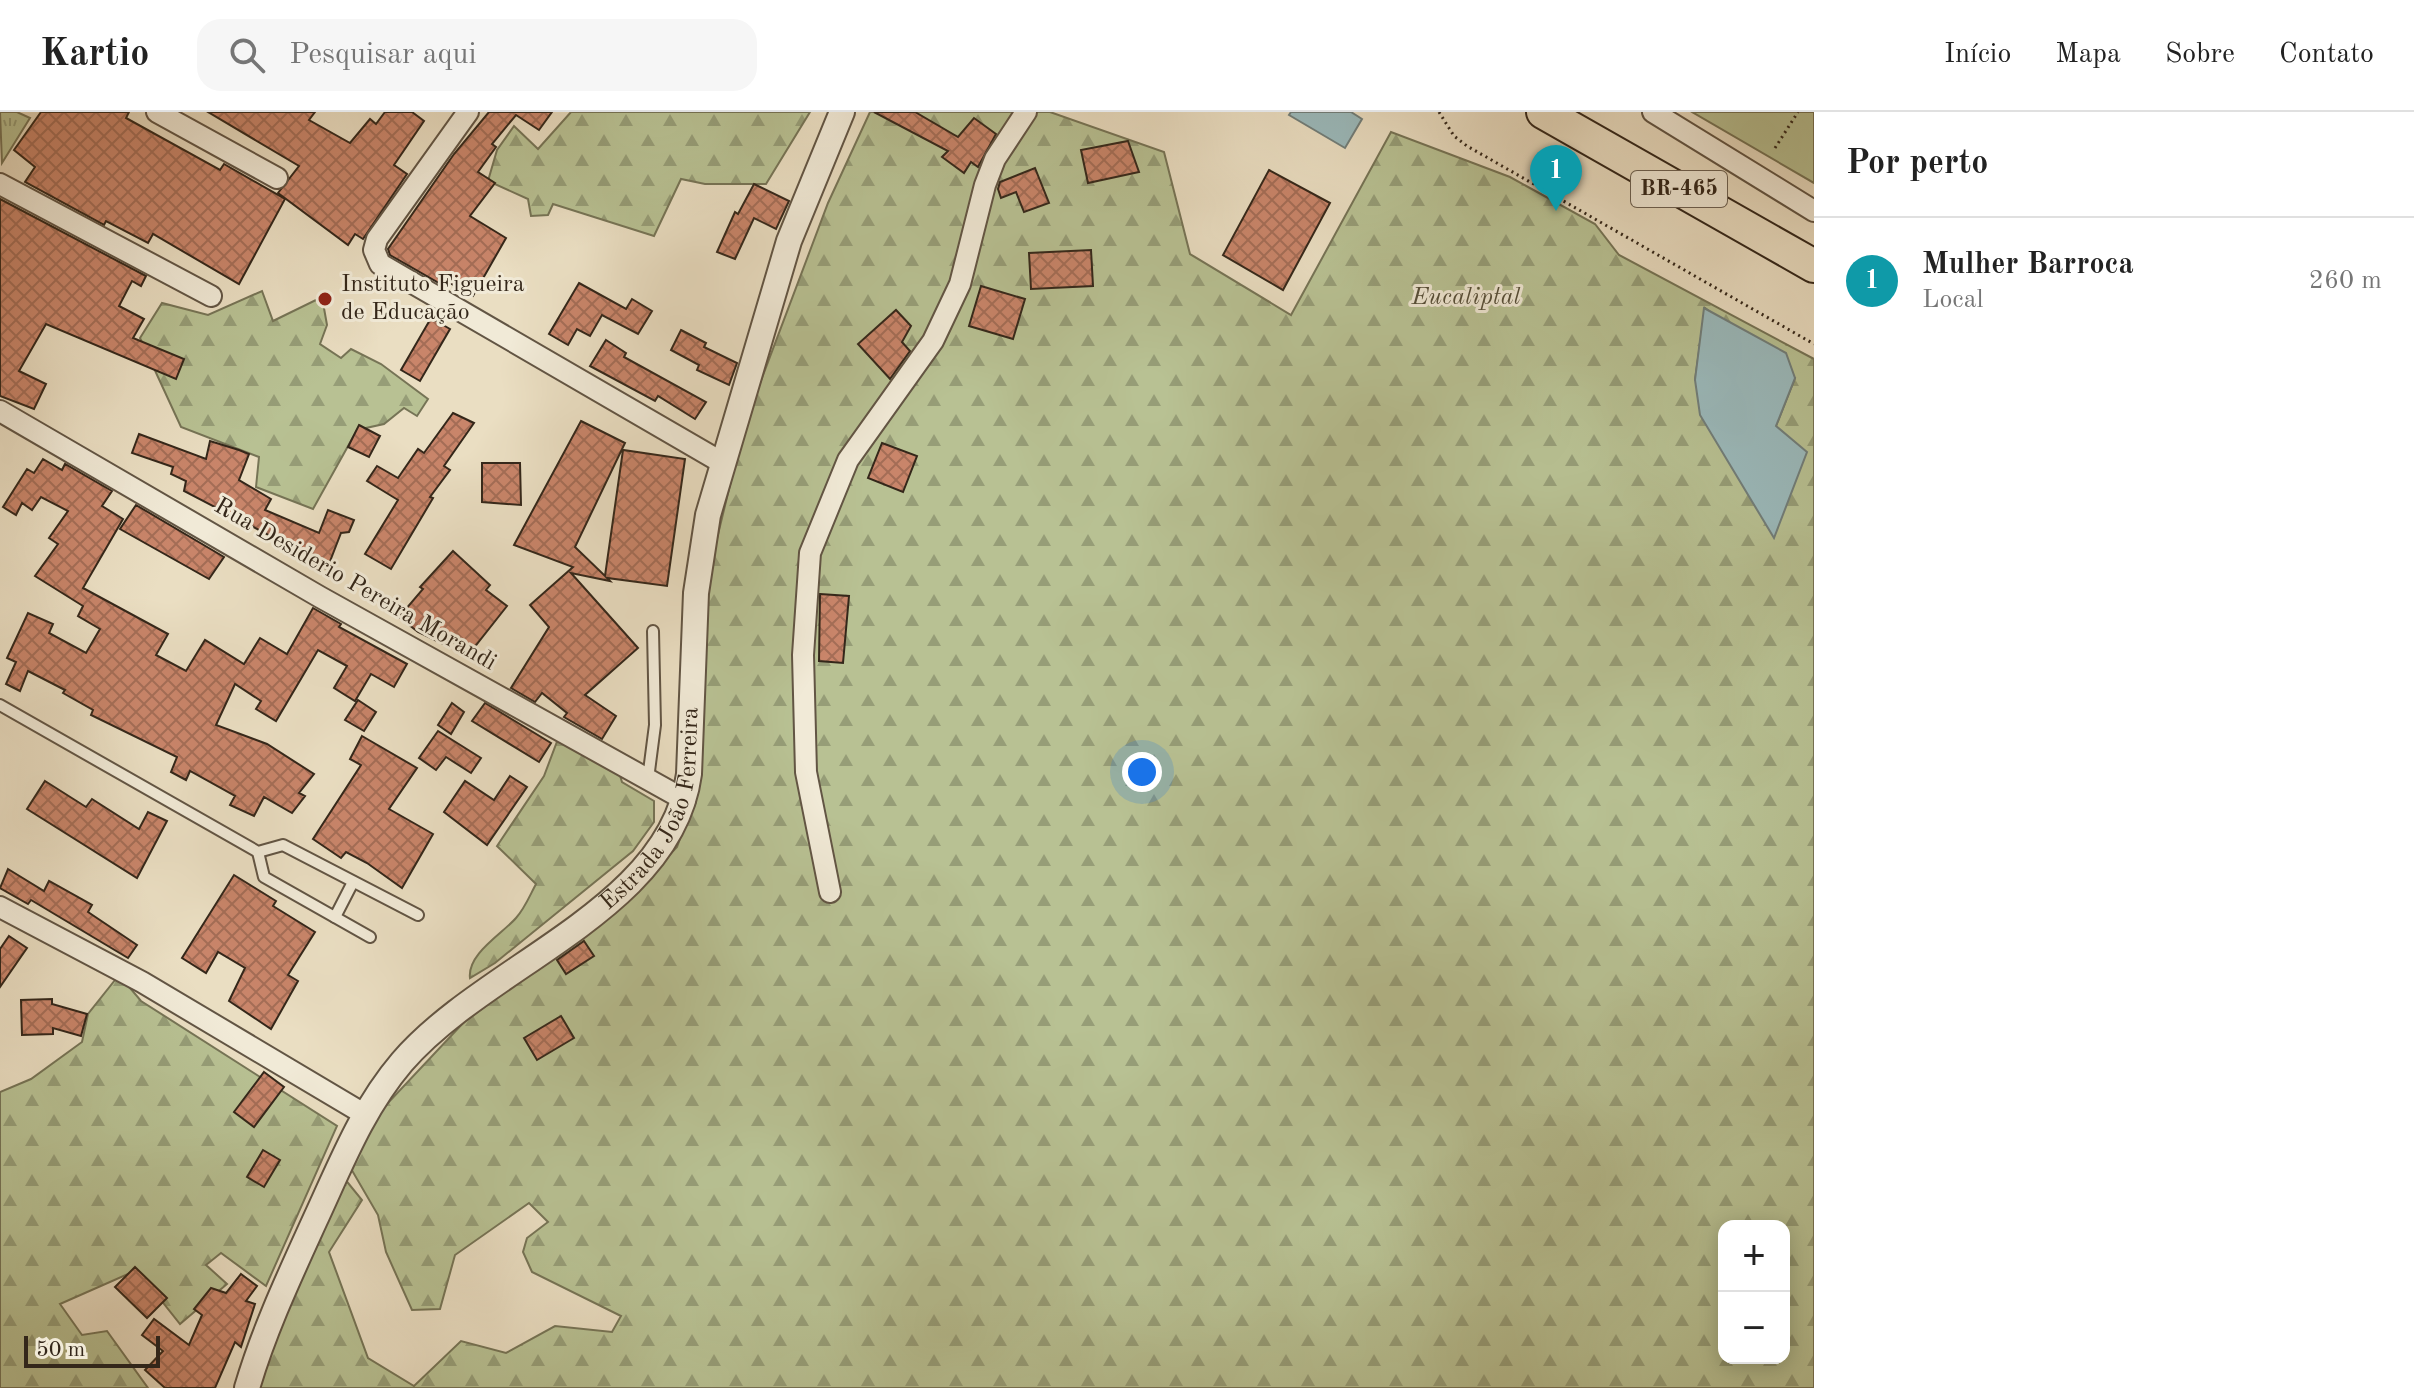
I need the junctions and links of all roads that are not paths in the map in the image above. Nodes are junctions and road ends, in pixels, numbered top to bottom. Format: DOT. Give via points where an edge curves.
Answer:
graph roads {
  1 [pos="157,112"];
  2 [pos="468,112"];
  3 [pos="842,112"];
  4 [pos="1026,112"];
  5 [pos="1653,112"];
  6 [pos="1552,115"];
  7 [pos="277,178"];
  8 [pos="0,184"];
  9 [pos="1814,211"];
  10 [pos="1814,266"];
  11 [pos="211,296"];
  12 [pos="0,411"];
  13 [pos="721,462"];
  14 [pos="653,631"];
  15 [pos="0,705"];
  16 [pos="648,779"];
  17 [pos="685,800"];
  18 [pos="258,852"];
  19 [pos="353,882"];
  20 [pos="830,892"];
  21 [pos="4,909"];
  22 [pos="418,915"];
  23 [pos="335,917"];
  24 [pos="370,937"];
  25 [pos="364,1114"];
  26 [pos="247,1388"];
  1 -- 7 [label="street"];
  2 -- 13 [label="street" via="377,239 374,250 380,264"];
  3 -- 13 [label="street, Estrada João Ferreira" via="789,241"];
  4 -- 20 [label="street" via="995,159 960,284 933,341 848,460 810,553 803,655 806,772"];
  5 -- 9 [label="street"];
  6 -- 10 [label="highway, BR-465"];
  8 -- 11 [label="street"];
  12 -- 16 [label="street, Rua Desiderio Pereira Morandi"];
  13 -- 17 [label="street, Estrada João Ferreira" via="696,593"];
  14 -- 16 [label="lane" via="655,725"];
  15 -- 18 [label="lane"];
  16 -- 17 [label="street, Rua Desiderio Pereira Morandi"];
  17 -- 25 [label="street, Estrada João Ferreira" via="664,844 628,885 443,1022 404,1060"];
  18 -- 19 [label="lane" via="283,845"];
  18 -- 23 [label="lane" via="264,877"];
  19 -- 22 [label="lane"];
  19 -- 23 [label="lane"];
  21 -- 25 [label="street" via="142,982"];
  23 -- 24 [label="lane"];
  25 -- 26 [label="street, Estrada João Ferreira" via="259,1347"];
}
